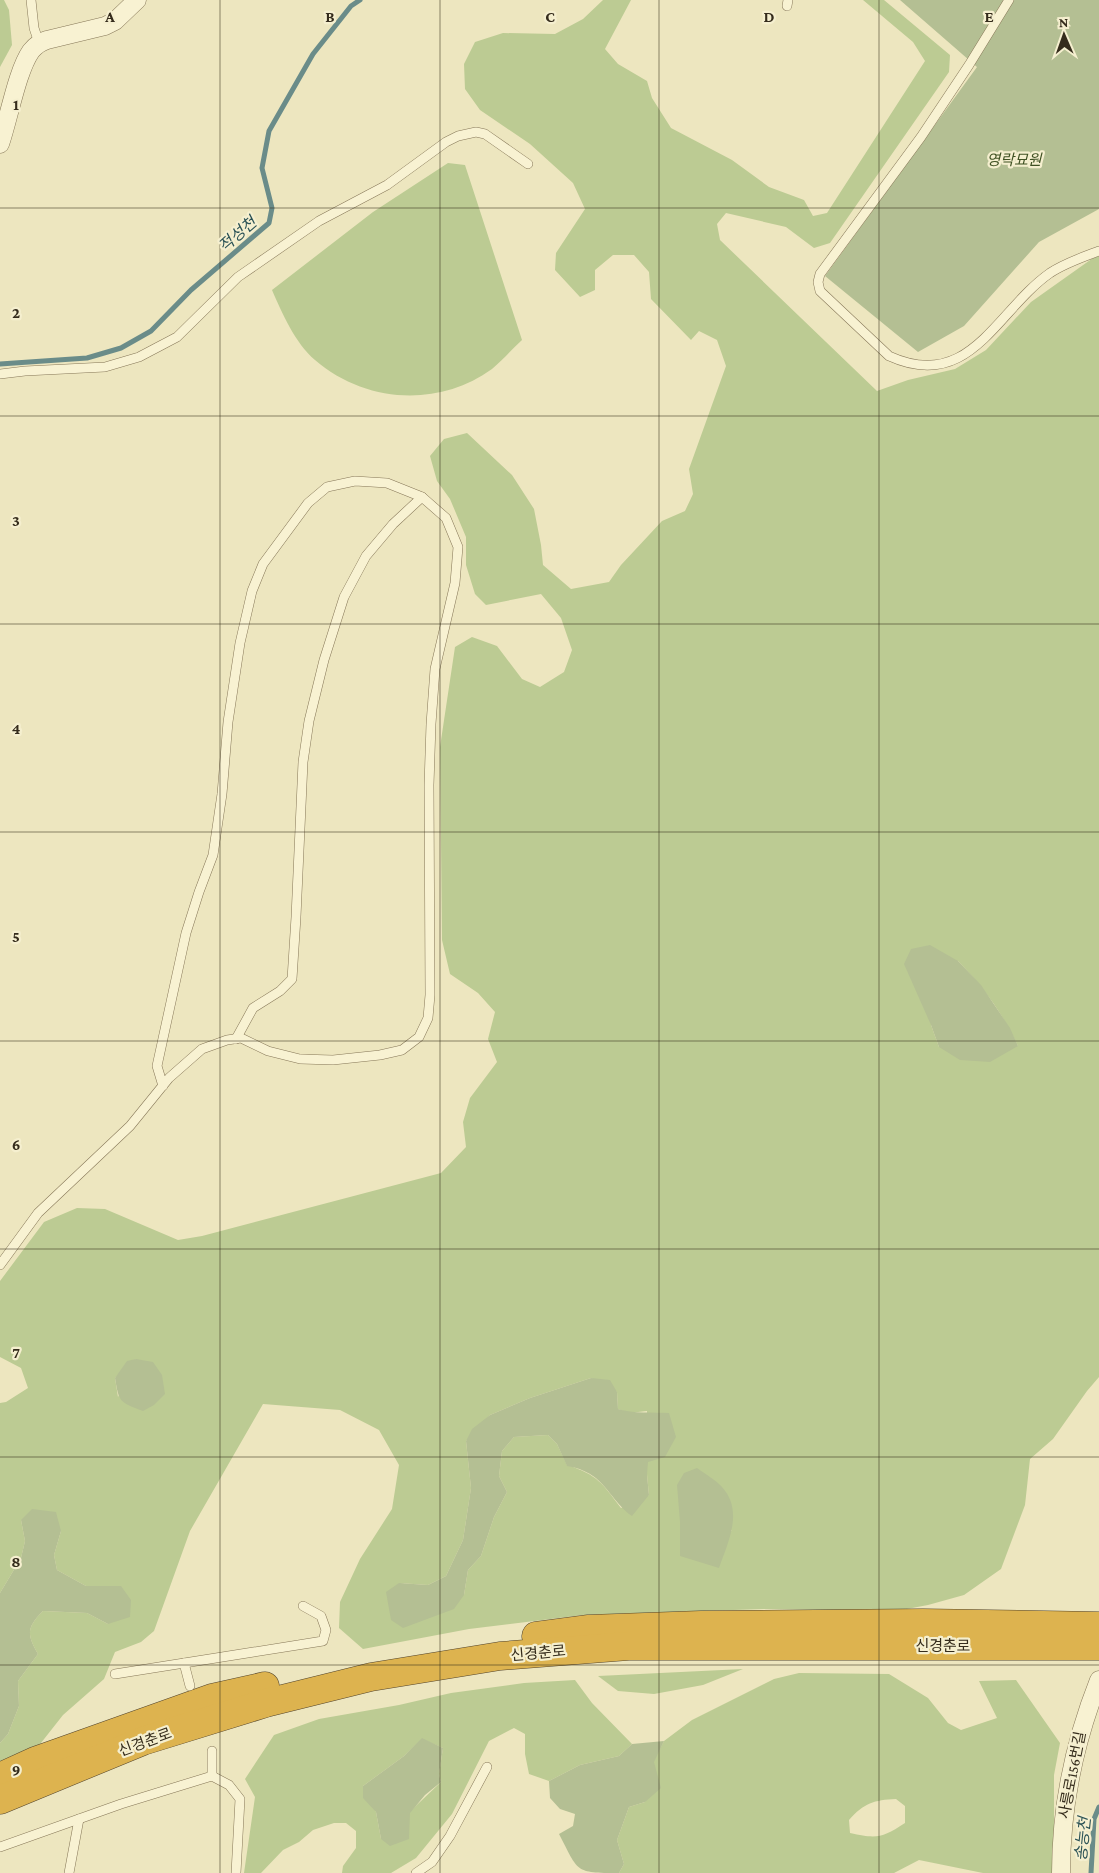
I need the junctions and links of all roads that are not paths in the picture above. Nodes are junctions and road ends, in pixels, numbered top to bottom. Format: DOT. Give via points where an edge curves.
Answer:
graph roads {
  1 [pos="31,0"];
  2 [pos="137,0"];
  3 [pos="1009,0"];
  4 [pos="39,43"];
  5 [pos="0,144"];
  6 [pos="528,164"];
  7 [pos="1099,251"];
  8 [pos="0,374"];
  9 [pos="422,497"];
  10 [pos="236,1039"];
  11 [pos="163,1086"];
  12 [pos="0,1265"];
  13 [pos="303,1606"];
  14 [pos="1099,1626"];
  15 [pos="923,1634"];
  16 [pos="1099,1646"];
  17 [pos="184,1663"];
  18 [pos="115,1674"];
  19 [pos="1099,1680"];
  20 [pos="190,1686"];
  21 [pos="212,1750"];
  22 [pos="487,1767"];
  23 [pos="212,1776"];
  24 [pos="0,1777"];
  25 [pos="0,1800"];
  26 [pos="79,1819"];
  27 [pos="0,1847"];
  28 [pos="69,1873"];
  29 [pos="236,1873"];
  30 [pos="416,1873"];
  31 [pos="1061,1873"];
  1 -- 4 [label="lane"];
  2 -- 4 [label="street" via="105,26"];
  3 -- 7 [label="lane" via="921,136 820,274 820,291 889,356 917,366 933,366 964,355 981,343 1032,288 1051,273"];
  4 -- 5 [label="street" via="24,65"];
  6 -- 8 [label="lane" via="486,134 476,132 458,136 387,185 319,221 238,277 177,337 139,357 105,367"];
  9 -- 10 [label="lane" via="366,556 344,597 324,660 303,762 292,979 253,1008"];
  9 -- 10 [label="lane" via="446,518 458,547 456,583 435,668 431,724 428,1018 419,1037 402,1050 380,1055 333,1060 300,1059"];
  9 -- 11 [label="lane" via="387,483 354,481 327,486 308,503 263,564 252,591 240,643 213,855 186,933 157,1066"];
  10 -- 11 [label="lane" via="202,1049"];
  11 -- 12 [label="lane" via="130,1126 38,1213"];
  13 -- 17 [label="lane" via="321,1616 326,1630 323,1642"];
  14 -- 15 [label="highway, 신경춘로"];
  15 -- 16 [label="highway, 신경춘로"];
  15 -- 24 [label="highway, 신경춘로" via="701,1626 589,1629 467,1645 373,1661 212,1698 34,1761"];
  15 -- 25 [label="highway, 신경춘로" via="628,1646 500,1656 371,1677 266,1703 143,1741"];
  17 -- 18 [label="lane"];
  17 -- 20 [label="lane"];
  19 -- 31 [label="street, 사릉로156번길" via="1082,1723 1070,1768 1062,1821"];
  21 -- 23 [label="lane"];
  22 -- 30 [label="lane" via="450,1836 432,1862"];
  23 -- 26 [label="lane"];
  23 -- 29 [label="lane" via="229,1785 240,1799"];
  26 -- 27 [label="lane"];
  26 -- 28 [label="lane"];
}
